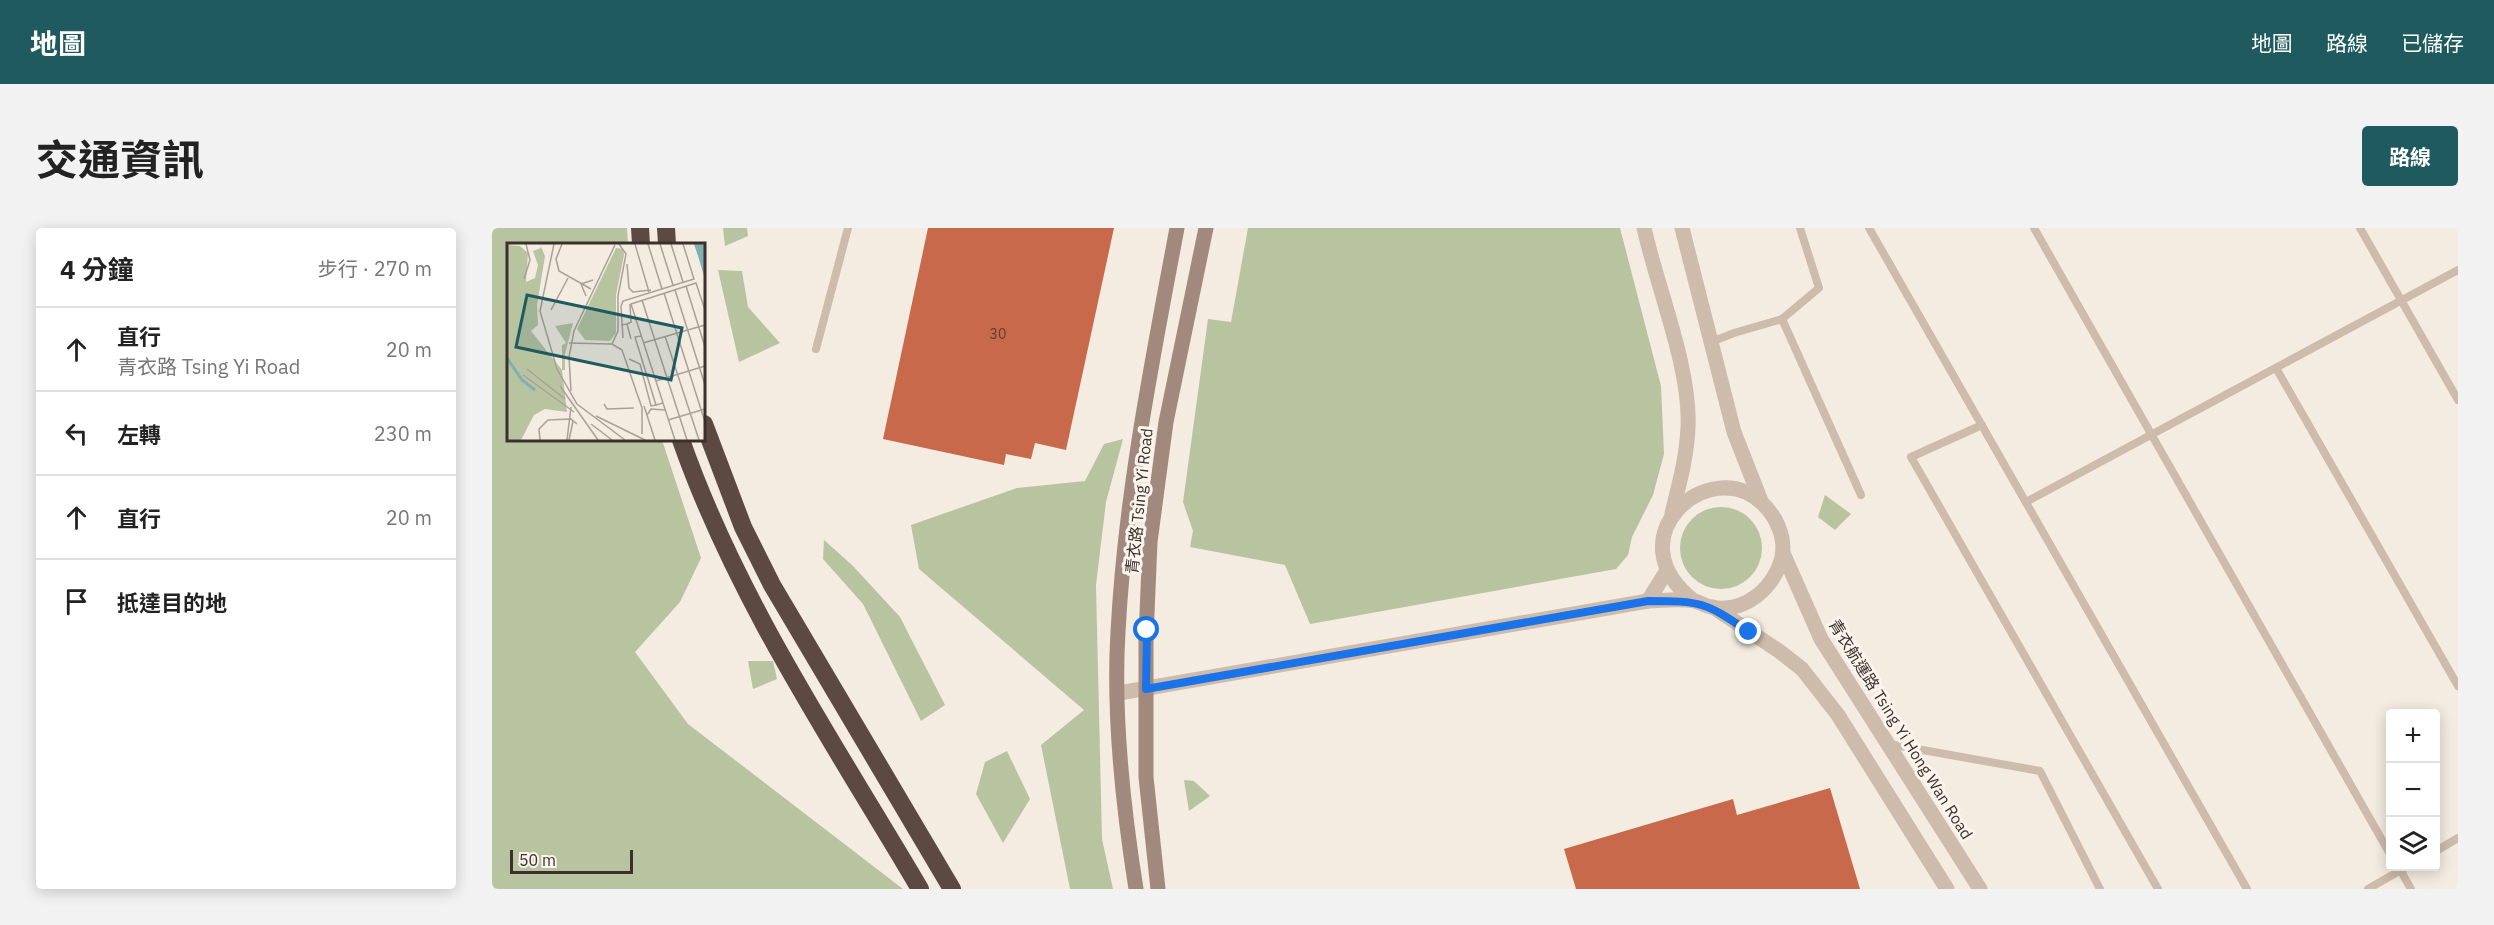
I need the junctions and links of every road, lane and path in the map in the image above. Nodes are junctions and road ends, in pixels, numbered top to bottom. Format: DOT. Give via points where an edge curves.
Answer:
graph roads {
  1 [pos="640,228"];
  2 [pos="666,228"];
  3 [pos="848,228"];
  4 [pos="1177,228"];
  5 [pos="1206,228"];
  6 [pos="1644,228"];
  7 [pos="1682,228"];
  8 [pos="1800,228"];
  9 [pos="1869,228"];
  10 [pos="2034,228"];
  11 [pos="2360,228"];
  12 [pos="641,243"];
  13 [pos="668,243"];
  14 [pos="2458,270"];
  15 [pos="2401,300"];
  16 [pos="1782,320"];
  17 [pos="1711,342"];
  18 [pos="816,349"];
  19 [pos="2276,368"];
  20 [pos="2458,400"];
  21 [pos="1982,425"];
  22 [pos="705,427"];
  23 [pos="2151,435"];
  24 [pos="681,441"];
  25 [pos="1861,495"];
  26 [pos="1761,501"];
  27 [pos="2026,502"];
  28 [pos="1671,516"];
  29 [pos="1783,553"];
  30 [pos="1666,572"];
  31 [pos="1648,601"];
  32 [pos="1694,601"];
  33 [pos="1712,607"];
  34 [pos="2458,686"];
  35 [pos="1146,689"];
  36 [pos="1119,693"];
  37 [pos="1889,744"];
  38 [pos="2458,838"];
  39 [pos="2386,845"];
  40 [pos="2440,849"];
  41 [pos="2397,871"];
  42 [pos="2403,871"];
  43 [pos="920,889"];
  44 [pos="952,889"];
  45 [pos="1136,889"];
  46 [pos="1158,889"];
  47 [pos="1947,889"];
  48 [pos="1980,889"];
  49 [pos="2100,889"];
  50 [pos="2158,889"];
  51 [pos="2247,889"];
  52 [pos="2368,889"];
  53 [pos="2411,889"];
  1 -- 12 [label="highway"];
  2 -- 13 [label="highway"];
  3 -- 18 [label="lane"];
  4 -- 36 [label="main road, 青衣路 Tsing Yi Road" via="1138,436 1118,632"];
  5 -- 35 [label="main road, 青衣路 Tsing Yi Road" via="1166,422 1150,542"];
  6 -- 28 [label="street" via="1686,397 1688,425 1683,471"];
  7 -- 17 [label="street"];
  8 -- 16 [label="lane" via="1819,288"];
  9 -- 21 [label="lane"];
  10 -- 23 [label="lane"];
  11 -- 15 [label="lane"];
  14 -- 15 [label="lane"];
  15 -- 19 [label="lane"];
  15 -- 20 [label="lane"];
  16 -- 17 [label="lane"];
  16 -- 25 [label="lane"];
  17 -- 26 [label="street" via="1742,459"];
  19 -- 23 [label="lane"];
  19 -- 34 [label="lane"];
  21 -- 27 [label="lane"];
  21 -- 50 [label="lane" via="1911,457"];
  22 -- 44 [label="highway" via="743,527 772,585"];
  23 -- 27 [label="lane"];
  23 -- 39 [label="lane"];
  24 -- 43 [label="highway" via="718,535 772,638"];
  26 -- 28 [label="street" via="1743,491 1703,491 1685,501"];
  26 -- 29 [label="street" via="1781,534"];
  27 -- 51 [label="lane"];
  28 -- 30 [label="street" via="1662,554"];
  29 -- 33 [label="street" via="1778,572 1767,589 1751,601 1732,607"];
  29 -- 37 [label="street, 青衣航運路 Tsing Yi Hong Wan Road" via="1821,639"];
  30 -- 31 [label="street"];
  30 -- 32 [label="street" via="1678,589"];
  31 -- 32 [label="street"];
  31 -- 35 [label="street"];
  32 -- 33 [label="street"];
  33 -- 47 [label="street" via="1802,669 1838,716"];
  35 -- 36 [label="street"];
  35 -- 46 [label="main road, 青衣路 Tsing Yi Road" via="1146,777"];
  36 -- 45 [label="main road, 青衣路 Tsing Yi Road"];
  37 -- 48 [label="street, 青衣航運路 Tsing Yi Hong Wan Road"];
  37 -- 49 [label="lane" via="2040,771"];
  38 -- 40 [label="lane"];
  41 -- 52 [label="lane"];
  42 -- 53 [label="lane"];
}
